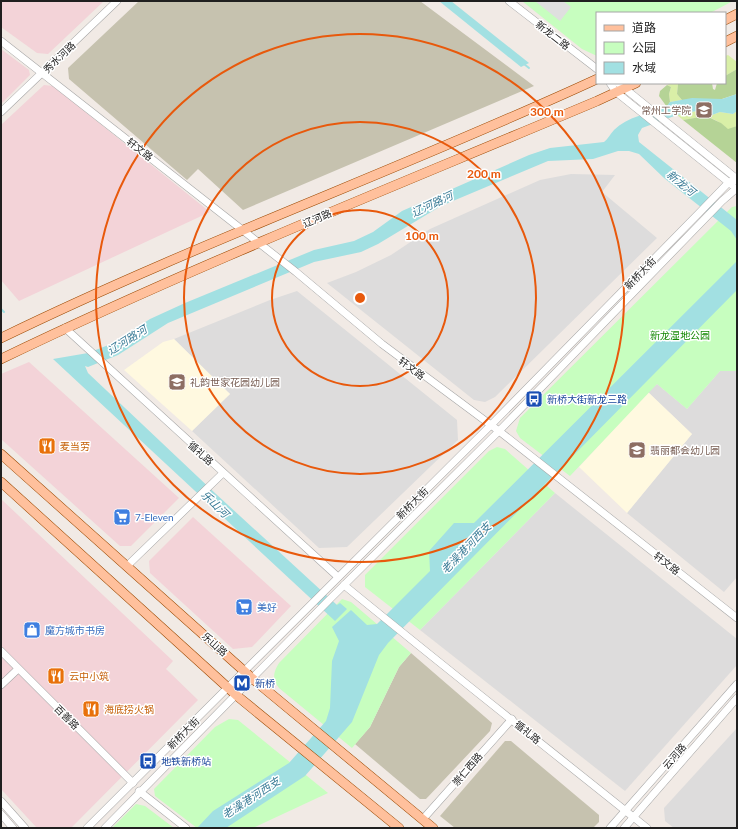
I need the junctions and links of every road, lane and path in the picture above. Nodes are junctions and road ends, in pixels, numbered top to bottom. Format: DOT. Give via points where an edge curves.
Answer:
graph roads {
  1 [pos="117,1"];
  2 [pos="509,1"];
  3 [pos="737,14"];
  4 [pos="726,20"];
  5 [pos="737,36"];
  6 [pos="1,41"];
  7 [pos="726,42"];
  8 [pos="596,68"];
  9 [pos="42,73"];
  10 [pos="596,79"];
  11 [pos="611,84"];
  12 [pos="622,85"];
  13 [pos="616,92"];
  14 [pos="1,112"];
  15 [pos="737,179"];
  16 [pos="730,182"];
  17 [pos="737,188"];
  18 [pos="243,230"];
  19 [pos="259,243"];
  20 [pos="66,328"];
  21 [pos="1,338"];
  22 [pos="1,359"];
  23 [pos="491,425"];
  24 [pos="499,432"];
  25 [pos="1,454"];
  26 [pos="223,473"];
  27 [pos="1,482"];
  28 [pos="127,566"];
  29 [pos="338,577"];
  30 [pos="344,585"];
  31 [pos="737,618"];
  32 [pos="1,651"];
  33 [pos="18,669"];
  34 [pos="245,671"];
  35 [pos="253,678"];
  36 [pos="737,684"];
  37 [pos="1,685"];
  38 [pos="228,688"];
  39 [pos="236,695"];
  40 [pos="737,698"];
  41 [pos="512,718"];
  42 [pos="133,783"];
  43 [pos="139,791"];
  44 [pos="1,801"];
  45 [pos="626,810"];
  46 [pos="1,814"];
  47 [pos="633,817"];
  48 [pos="423,819"];
  49 [pos="13,828"];
  50 [pos="25,828"];
  51 [pos="87,828"];
  52 [pos="104,828"];
  53 [pos="186,828"];
  54 [pos="399,828"];
  55 [pos="434,828"];
  56 [pos="610,828"];
  57 [pos="624,828"];
  58 [pos="647,828"];
  1 -- 9 [label="street, 秀水河路"];
  2 -- 8 [label="street, 新龙二路"];
  3 -- 4 [label="main road"];
  5 -- 7 [label="main road"];
  6 -- 9 [label="street, 轩文路"];
  9 -- 14 [label="street, 秀水河路"];
  9 -- 18 [label="street, 轩文路"];
  10 -- 18 [label="main road, 辽河路"];
  11 -- 13 [label="street"];
  12 -- 13 [label="main road, 辽河路"];
  12 -- 15 [label="street"];
  13 -- 16 [label="street"];
  13 -- 19 [label="main road, 辽河路"];
  15 -- 16 [label="street, 新桥大街"];
  16 -- 17 [label="street"];
  16 -- 23 [label="street, 新桥大街"];
  17 -- 24 [label="street, 新桥大街"];
  18 -- 19 [label="street, 轩文路"];
  18 -- 21 [label="main road, 辽河路" via="53,312"];
  19 -- 20 [label="main road, 辽河路"];
  19 -- 23 [label="street, 轩文路" via="382,344"];
  20 -- 22 [label="main road, 辽河路"];
  20 -- 26 [label="street, 循礼路"];
  23 -- 24 [label="street, 轩文路"];
  23 -- 29 [label="street, 新桥大街"];
  24 -- 30 [label="street, 新桥大街"];
  24 -- 31 [label="street, 轩文路"];
  25 -- 28 [label="main road, 乐山路"];
  26 -- 28 [label="street"];
  26 -- 29 [label="street, 循礼路"];
  27 -- 38 [label="main road"];
  28 -- 34 [label="main road, 乐山路"];
  29 -- 34 [label="street, 新桥大街"];
  30 -- 35 [label="street, 新桥大街"];
  30 -- 41 [label="street, 循礼路" via="408,639"];
  32 -- 33 [label="street, 百善路"];
  33 -- 37 [label="street"];
  33 -- 42 [label="street, 百善路"];
  34 -- 35 [label="main road, 乐山路"];
  34 -- 38 [label="street, 新桥大街"];
  35 -- 39 [label="street, 新桥大街"];
  35 -- 48 [label="main road, 乐山路"];
  36 -- 45 [label="street, 云河路"];
  38 -- 39 [label="main road"];
  38 -- 42 [label="street, 新桥大街"];
  39 -- 43 [label="street, 新桥大街"];
  39 -- 54 [label="main road"];
  40 -- 47 [label="street, 云河路"];
  41 -- 45 [label="street, 循礼路"];
  41 -- 48 [label="street, 崇仁西路"];
  42 -- 51 [label="street, 新桥大街"];
  43 -- 52 [label="street, 新桥大街"];
  43 -- 53 [label="street"];
  44 -- 50 [label="street"];
  45 -- 47 [label="street, 循礼路"];
  45 -- 56 [label="street, 云河路"];
  46 -- 49 [label="street"];
  47 -- 57 [label="street, 云河路"];
  47 -- 58 [label="street, 循礼路"];
  48 -- 55 [label="main road, 乐山路"];
}
